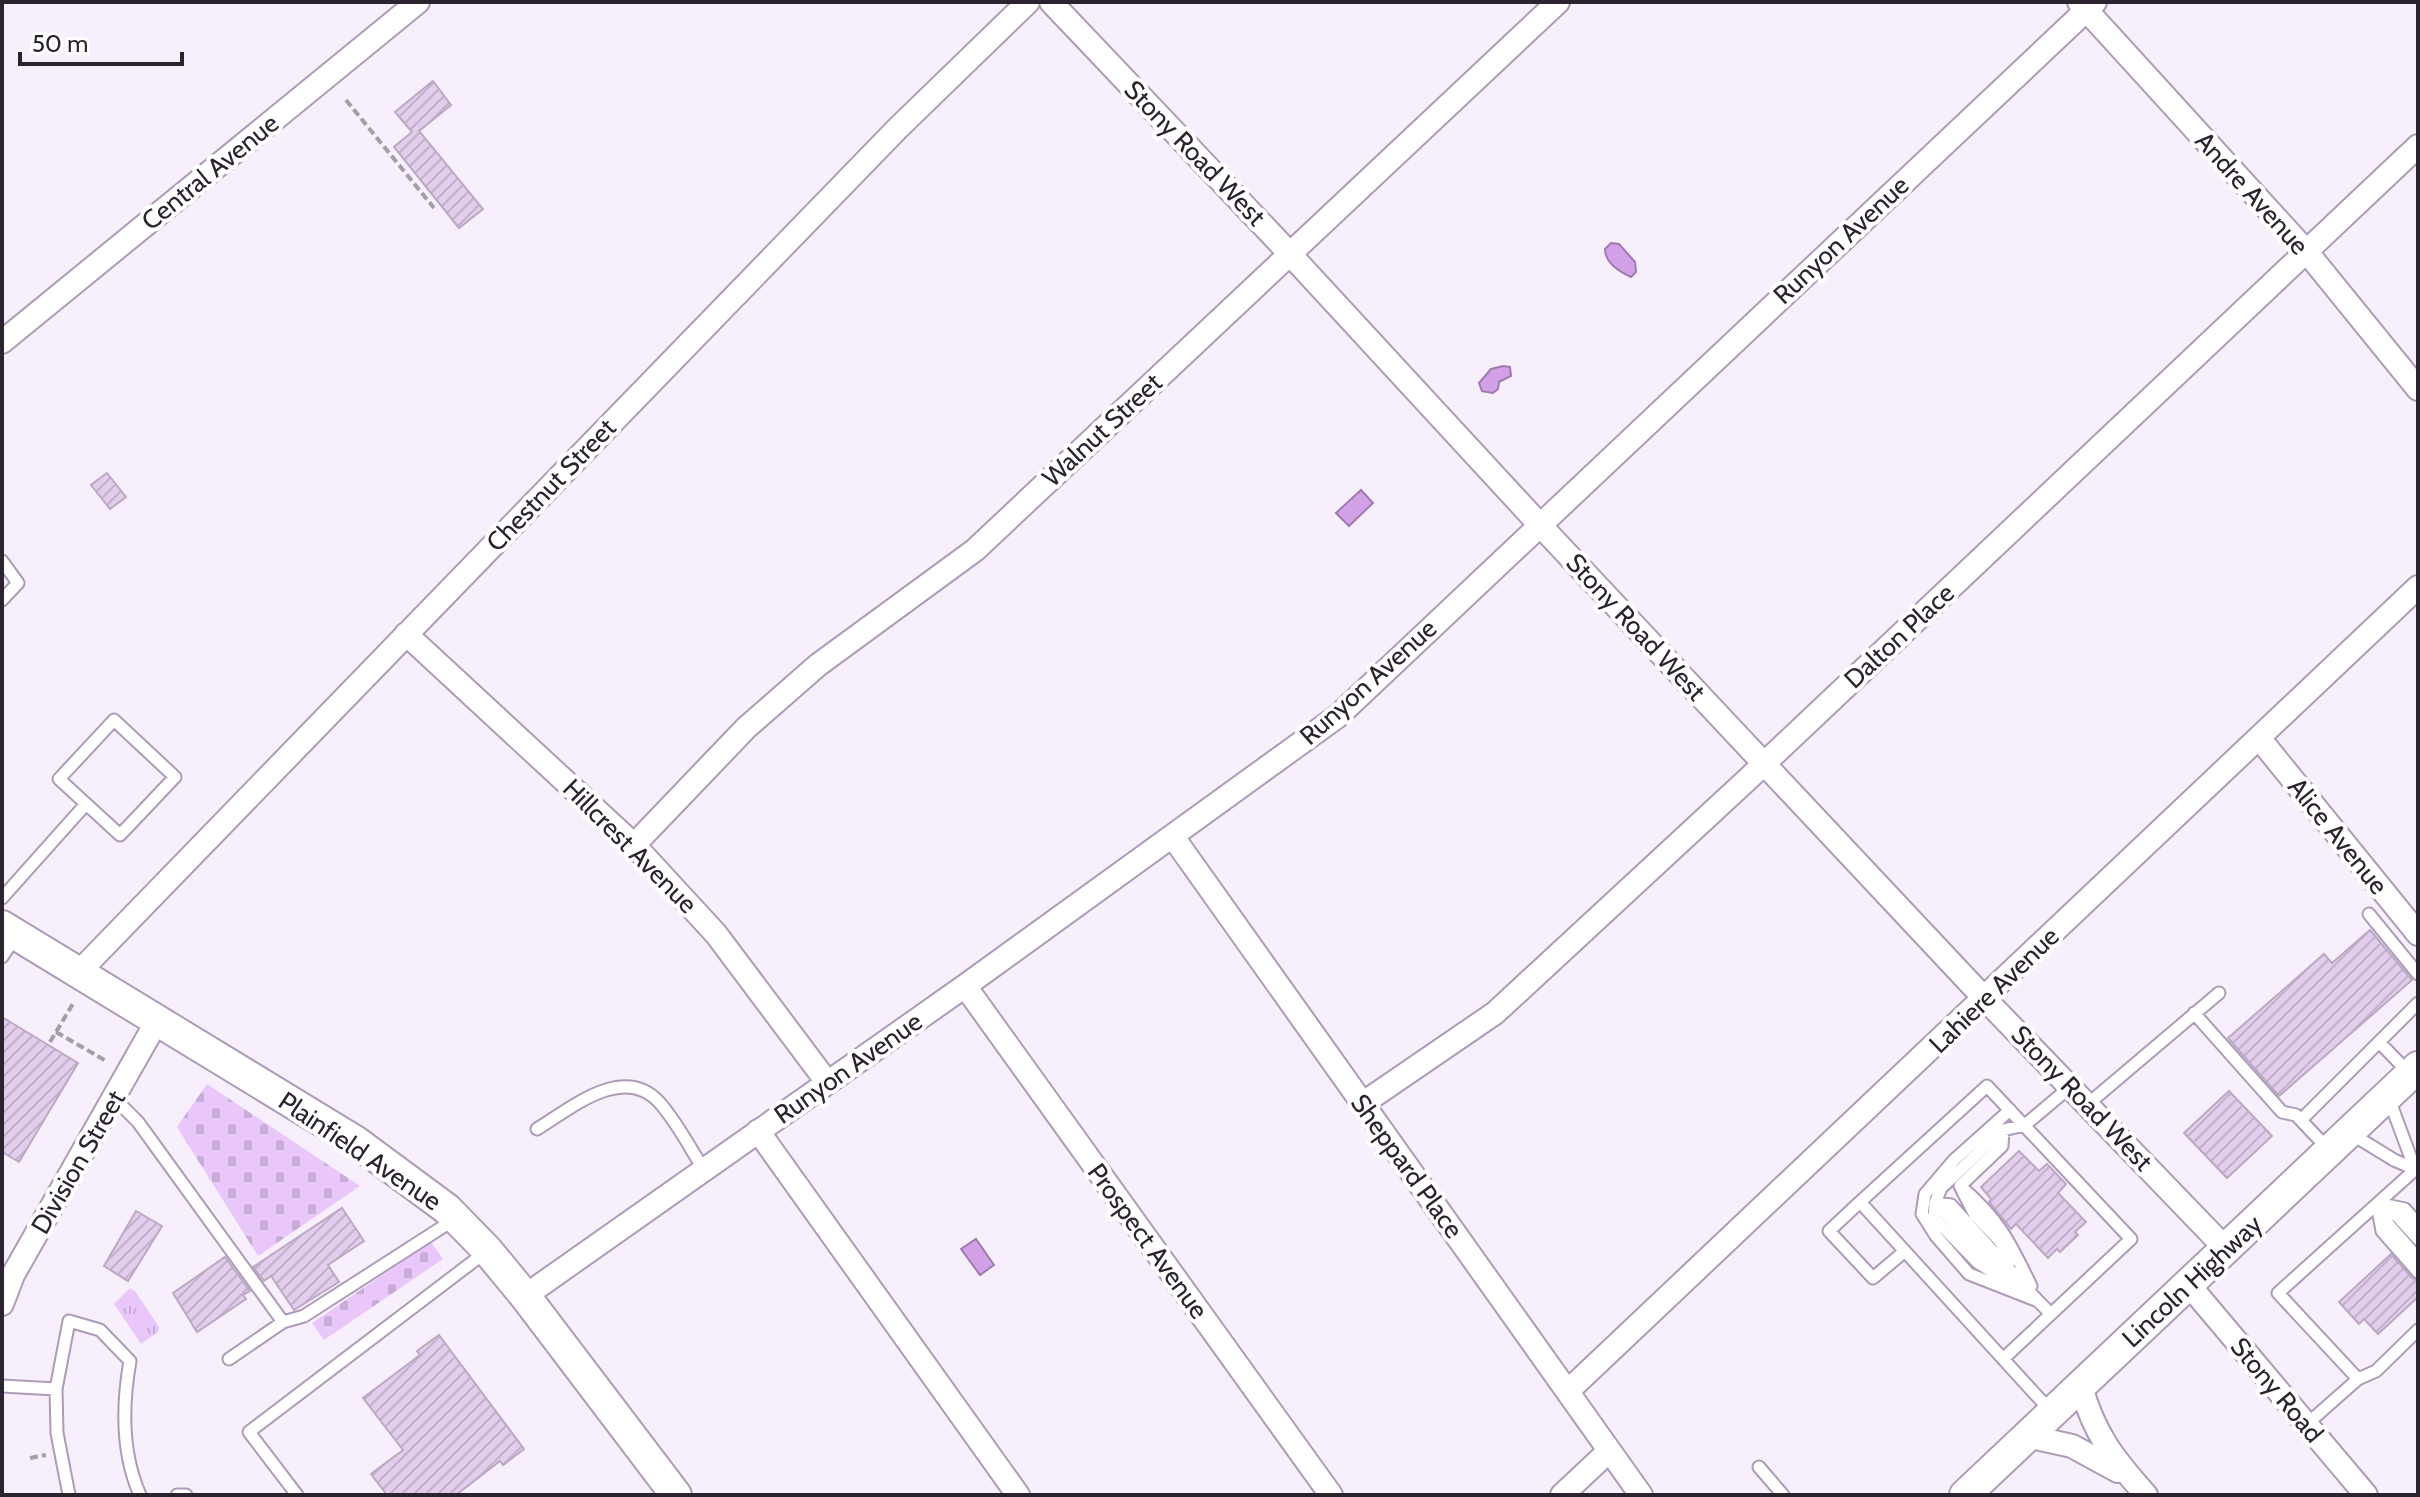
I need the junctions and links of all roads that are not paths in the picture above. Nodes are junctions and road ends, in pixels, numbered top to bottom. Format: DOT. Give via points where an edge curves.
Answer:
graph roads {
  1 [pos="418,2"];
  2 [pos="1028,2"];
  3 [pos="1051,2"];
  4 [pos="1558,2"];
  5 [pos="2087,5"];
  6 [pos="2418,146"];
  7 [pos="2306,251"];
  8 [pos="1289,253"];
  9 [pos="2,342"];
  10 [pos="2418,389"];
  11 [pos="1539,524"];
  12 [pos="2,561"];
  13 [pos="2418,587"];
  14 [pos="2,600"];
  15 [pos="406,634"];
  16 [pos="2259,738"];
  17 [pos="1764,763"];
  18 [pos="86,804"];
  19 [pos="1173,837"];
  20 [pos="634,845"];
  21 [pos="2,898"];
  22 [pos="2369,914"];
  23 [pos="2418,934"];
  24 [pos="7,939"];
  25 [pos="2418,974"];
  26 [pos="965,986"];
  27 [pos="76,988"];
  28 [pos="2219,993"];
  29 [pos="1985,999"];
  30 [pos="2416,1009"];
  31 [pos="2194,1013"];
  32 [pos="157,1021"];
  33 [pos="2379,1042"];
  34 [pos="2414,1071"];
  35 [pos="827,1082"];
  36 [pos="2071,1086"];
  37 [pos="2388,1096"];
  38 [pos="114,1098"];
  39 [pos="1362,1104"];
  40 [pos="2088,1104"];
  41 [pos="2010,1110"];
  42 [pos="2301,1120"];
  43 [pos="2025,1125"];
  44 [pos="537,1129"];
  45 [pos="2003,1130"];
  46 [pos="758,1131"];
  47 [pos="2340,1142"];
  48 [pos="2417,1169"];
  49 [pos="704,1170"];
  50 [pos="1860,1202"];
  51 [pos="2377,1204"];
  52 [pos="456,1218"];
  53 [pos="2418,1224"];
  54 [pos="2418,1239"];
  55 [pos="2226,1249"];
  56 [pos="487,1250"];
  57 [pos="1905,1251"];
  58 [pos="2418,1258"];
  59 [pos="2418,1272"];
  60 [pos="2189,1285"];
  61 [pos="525,1296"];
  62 [pos="2038,1301"];
  63 [pos="2,1304"];
  64 [pos="2051,1314"];
  65 [pos="283,1322"];
  66 [pos="2418,1330"];
  67 [pos="229,1359"];
  68 [pos="2003,1359"];
  69 [pos="2358,1379"];
  70 [pos="2,1386"];
  71 [pos="2081,1387"];
  72 [pos="56,1389"];
  73 [pos="1568,1391"];
  74 [pos="2052,1413"];
  75 [pos="2307,1424"];
  76 [pos="2027,1436"];
  77 [pos="1609,1451"];
  78 [pos="1759,1467"];
  79 [pos="2139,1488"];
  80 [pos="69,1495"];
  81 [pos="140,1495"];
  82 [pos="177,1495"];
  83 [pos="186,1495"];
  84 [pos="297,1495"];
  85 [pos="676,1495"];
  86 [pos="1018,1495"];
  87 [pos="1331,1495"];
  88 [pos="1562,1495"];
  89 [pos="1641,1495"];
  90 [pos="1782,1495"];
  91 [pos="1965,1495"];
  92 [pos="2366,1495"];
  1 -- 9 [label="street, Central Avenue"];
  2 -- 15 [label="street, Chestnut Street" via="898,128"];
  3 -- 8 [label="street, Stony Road West"];
  4 -- 8 [label="street, Walnut Street"];
  5 -- 7 [label="street, Andre Avenue"];
  5 -- 11 [label="street, Runyon Avenue"];
  6 -- 7 [label="street, Dalton Place"];
  7 -- 10 [label="street, Andre Avenue"];
  7 -- 17 [label="street, Dalton Place"];
  8 -- 11 [label="street, Stony Road West"];
  8 -- 20 [label="street, Walnut Street" via="975,550 818,665 746,728"];
  11 -- 17 [label="street, Stony Road West"];
  11 -- 19 [label="street, Runyon Avenue" via="1338,716"];
  12 -- 14 [label="lane" via="18,583"];
  13 -- 16 [label="street, Lahiere Avenue"];
  15 -- 20 [label="street, Hillcrest Avenue"];
  15 -- 27 [label="street, Chestnut Street"];
  16 -- 23 [label="street, Alice Avenue"];
  16 -- 29 [label="street, Lahiere Avenue"];
  17 -- 29 [label="street, Stony Road West"];
  17 -- 39 [label="street, Dalton Place" via="1495,1013"];
  18 -- 18 [label="lane" via="120,835 175,777 114,720 59,779"];
  18 -- 21 [label="lane"];
  19 -- 26 [label="street, Runyon Avenue"];
  19 -- 39 [label="street, Sheppard Place"];
  20 -- 35 [label="street, Hillcrest Avenue" via="716,934"];
  22 -- 25 [label="lane"];
  24 -- 27 [label="main road, Plainfield Avenue"];
  26 -- 35 [label="street, Runyon Avenue"];
  26 -- 87 [label="street, Prospect Avenue"];
  27 -- 32 [label="main road, Plainfield Avenue"];
  28 -- 31 [label="lane"];
  29 -- 36 [label="street, Stony Road West"];
  29 -- 73 [label="street, Lahiere Avenue"];
  30 -- 33 [label="lane"];
  31 -- 40 [label="lane"];
  31 -- 42 [label="lane" via="2282,1112"];
  32 -- 38 [label="street, Division Street"];
  32 -- 52 [label="main road, Plainfield Avenue" via="355,1141"];
  33 -- 34 [label="lane"];
  33 -- 42 [label="lane"];
  34 -- 37 [label="main road, Lincoln Highway"];
  35 -- 46 [label="street, Runyon Avenue"];
  36 -- 40 [label="street, Stony Road West"];
  36 -- 43 [label="lane"];
  37 -- 47 [label="main road, Lincoln Highway"];
  37 -- 48 [label="lane"];
  38 -- 63 [label="street, Division Street" via="13,1275"];
  38 -- 65 [label="lane" via="138,1122"];
  39 -- 73 [label="street, Sheppard Place"];
  40 -- 55 [label="street, Stony Road West"];
  41 -- 43 [label="lane"];
  41 -- 50 [label="lane" via="1987,1086"];
  41 -- 62 [label="lane" via="1925,1194 1922,1214 1969,1274"];
  42 -- 47 [label="lane"];
  43 -- 45 [label="lane"];
  43 -- 64 [label="lane" via="2131,1239"];
  44 -- 49 [label="lane" via="599,1092 633,1087 656,1099"];
  45 -- 62 [label="lane" via="2002,1146 1960,1186 2006,1234"];
  45 -- 62 [label="lane" via="1941,1188 1935,1203"];
  46 -- 49 [label="street, Runyon Avenue"];
  46 -- 86 [label="street"];
  47 -- 48 [label="lane"];
  47 -- 55 [label="main road, Lincoln Highway"];
  48 -- 51 [label="lane"];
  49 -- 61 [label="street, Runyon Avenue"];
  50 -- 57 [label="lane"];
  50 -- 57 [label="lane" via="1829,1231 1873,1278"];
  51 -- 53 [label="lane" via="2405,1209"];
  51 -- 54 [label="lane"];
  51 -- 58 [label="lane"];
  51 -- 59 [label="lane" via="2382,1231"];
  51 -- 69 [label="lane" via="2278,1293"];
  52 -- 56 [label="main road, Plainfield Avenue"];
  52 -- 65 [label="lane" via="304,1316"];
  55 -- 60 [label="main road, Lincoln Highway"];
  56 -- 61 [label="main road, Plainfield Avenue"];
  56 -- 84 [label="lane" via="249,1432"];
  57 -- 68 [label="lane"];
  60 -- 71 [label="main road, Lincoln Highway"];
  60 -- 75 [label="street, Stony Road"];
  61 -- 85 [label="main road, Plainfield Avenue"];
  62 -- 64 [label="lane"];
  64 -- 68 [label="lane"];
  65 -- 67 [label="lane"];
  66 -- 69 [label="lane" via="2376,1371"];
  68 -- 74 [label="lane"];
  69 -- 75 [label="lane"];
  70 -- 72 [label="lane"];
  71 -- 74 [label="main road, Lincoln Highway"];
  71 -- 79 [label="street" via="2101,1441"];
  72 -- 80 [label="lane" via="57,1433"];
  72 -- 81 [label="lane" via="69,1321 100,1330 130,1361 123,1413 126,1449"];
  73 -- 77 [label="street, Sheppard Place"];
  74 -- 76 [label="main road, Lincoln Highway"];
  75 -- 92 [label="street, Stony Road"];
  76 -- 79 [label="street" via="2072,1446"];
  76 -- 91 [label="main road, Lincoln Highway"];
  77 -- 88 [label="street"];
  77 -- 89 [label="street, Sheppard Place"];
  78 -- 90 [label="lane"];
  82 -- 83 [label="lane"];
}
